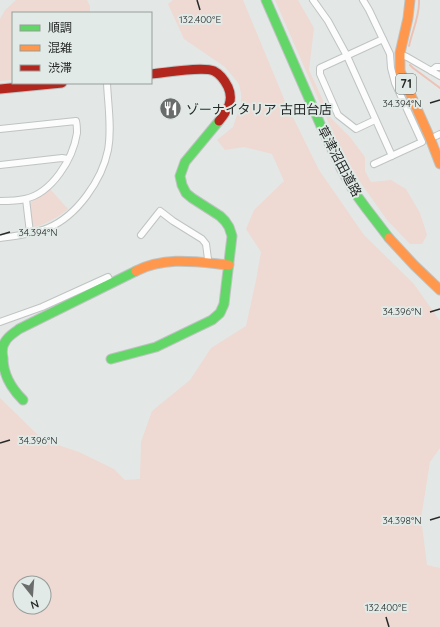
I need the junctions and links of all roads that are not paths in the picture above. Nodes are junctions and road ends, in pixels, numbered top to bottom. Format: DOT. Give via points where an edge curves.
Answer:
graph roads {
  1 [pos="266,0"];
  2 [pos="313,0"];
  3 [pos="363,0"];
  4 [pos="410,0"];
  5 [pos="383,39"];
  6 [pos="400,54"];
  7 [pos="346,56"];
  8 [pos="440,68"];
  9 [pos="431,71"];
  10 [pos="152,74"];
  11 [pos="440,76"];
  12 [pos="52,84"];
  13 [pos="107,84"];
  14 [pos="0,89"];
  15 [pos="375,120"];
  16 [pos="0,129"];
  17 [pos="392,156"];
  18 [pos="68,159"];
  19 [pos="374,164"];
  20 [pos="440,164"];
  21 [pos="0,165"];
  22 [pos="26,199"];
  23 [pos="0,202"];
  24 [pos="30,233"];
  25 [pos="141,235"];
  26 [pos="0,238"];
  27 [pos="208,264"];
  28 [pos="229,265"];
  29 [pos="111,284"];
  30 [pos="440,291"];
  31 [pos="0,322"];
  32 [pos="111,359"];
  33 [pos="23,400"];
  1 -- 30 [label="street, 草津沼田道路" via="319,122 347,178 380,226"];
  2 -- 7 [label="street"];
  3 -- 5 [label="street"];
  4 -- 6 [label="street, 71"];
  5 -- 7 [label="street"];
  5 -- 17 [label="street" via="390,54 395,82 423,141"];
  6 -- 9 [label="street"];
  6 -- 20 [label="street, 71" via="402,75"];
  7 -- 15 [label="street"];
  7 -- 15 [label="street" via="320,68 320,74 338,115 356,129"];
  8 -- 9 [label="street" via="436,67"];
  9 -- 11 [label="street"];
  10 -- 28 [label="street" via="201,69 214,71 225,80 231,93 230,104 224,115 185,162 180,176 186,193 220,216 229,227 232,236"];
  12 -- 14 [label="street"];
  13 -- 24 [label="street" via="109,137 101,173 75,209 49,227"];
  15 -- 17 [label="street"];
  16 -- 18 [label="street" via="76,121 77,132"];
  17 -- 19 [label="street"];
  18 -- 21 [label="street"];
  18 -- 22 [label="street" via="50,185"];
  22 -- 23 [label="street"];
  22 -- 24 [label="street"];
  24 -- 26 [label="street"];
  25 -- 27 [label="street" via="160,211 202,239 206,244"];
  27 -- 28 [label="street"];
  27 -- 29 [label="street" via="179,261 156,264"];
  28 -- 32 [label="street" via="224,304 220,313 212,320 156,347"];
  29 -- 31 [label="street" via="108,277 42,307"];
  29 -- 33 [label="street" via="19,329 4,343 2,350 7,379"];
}
